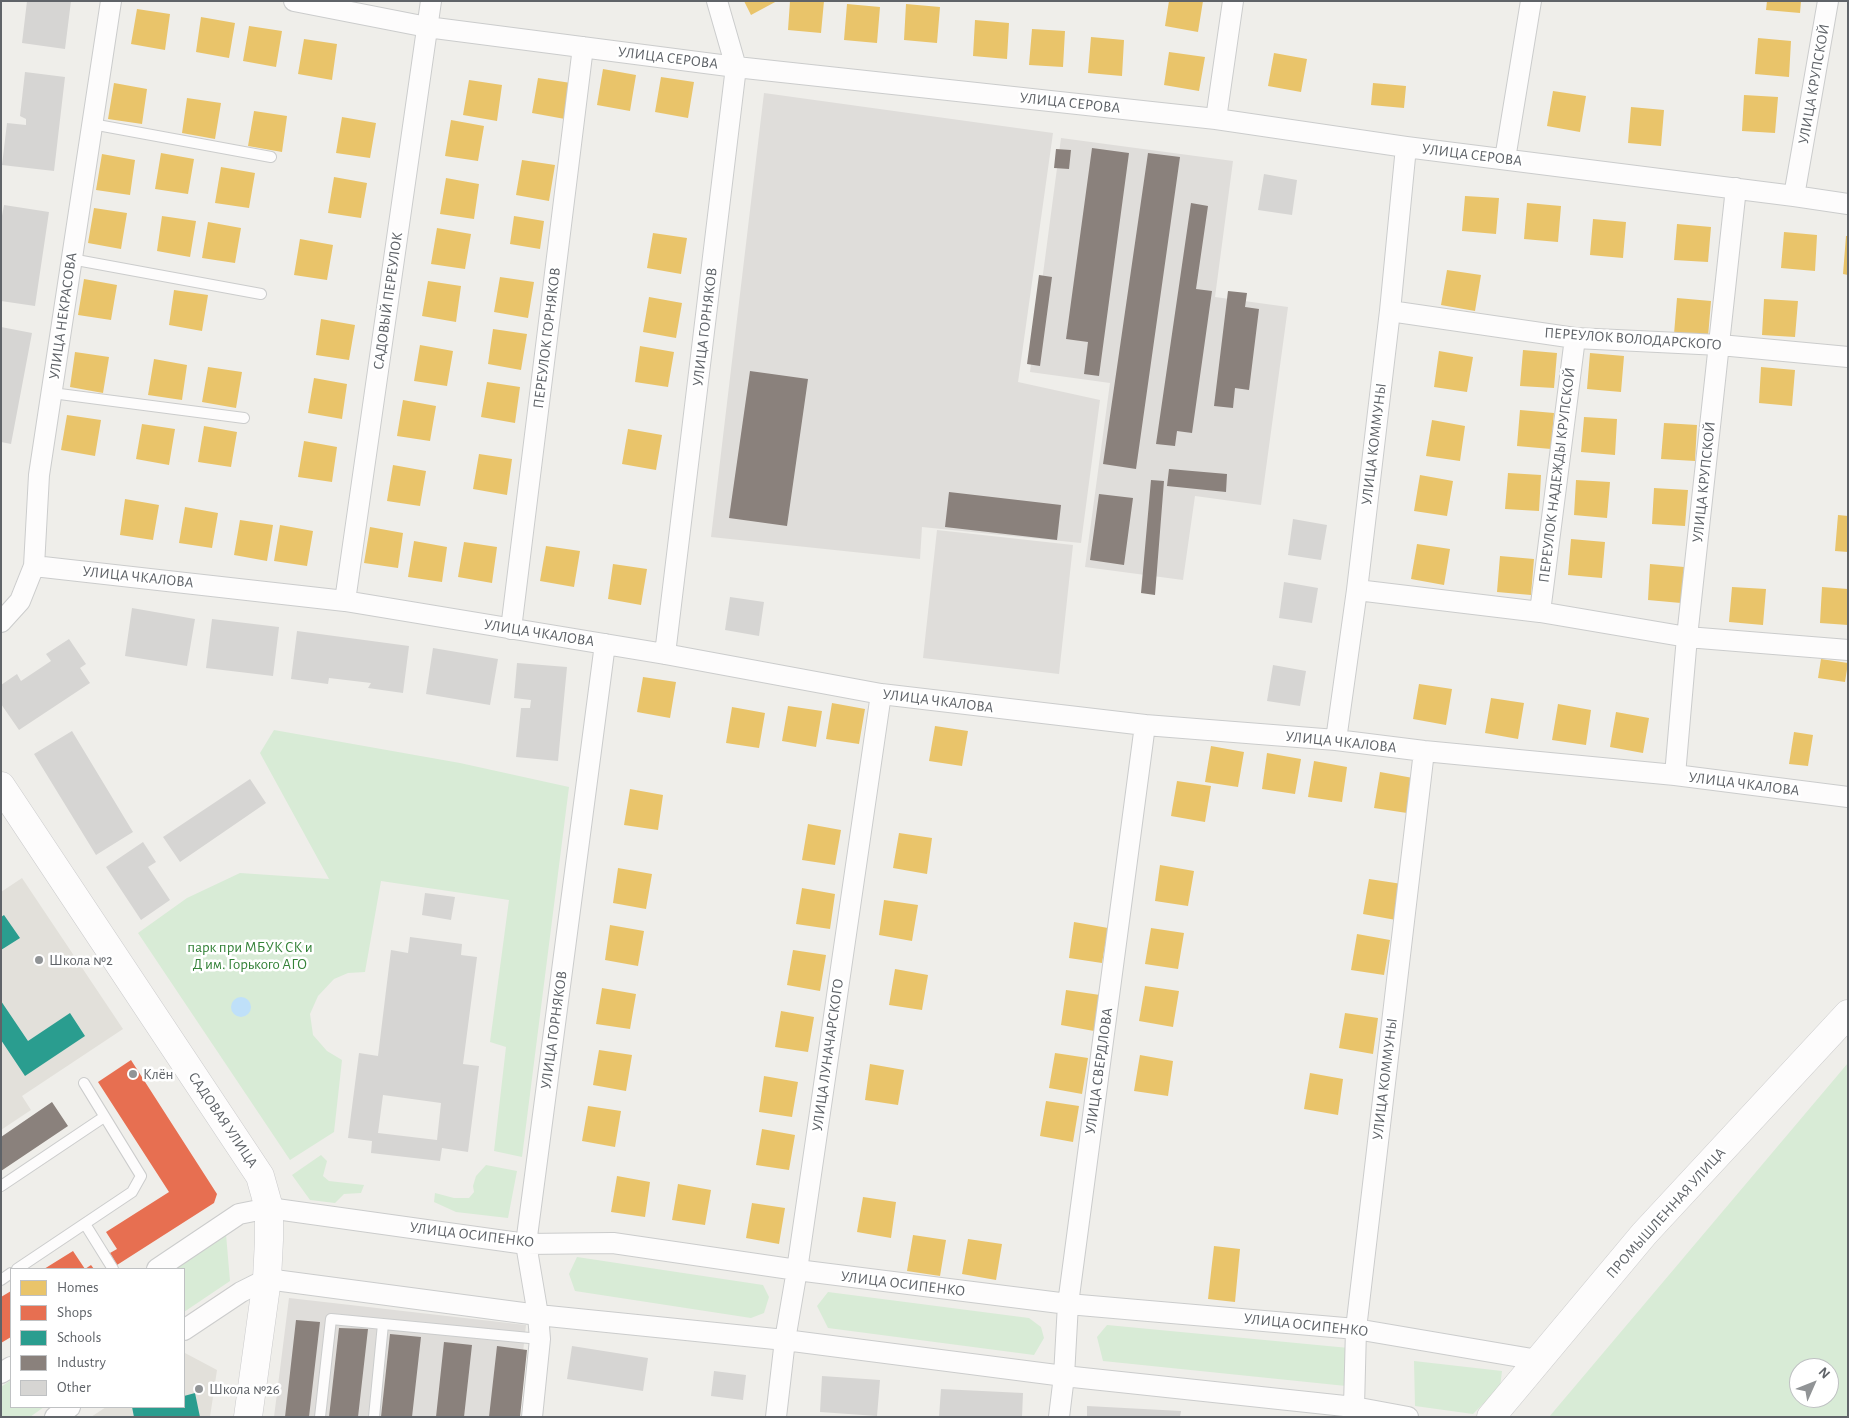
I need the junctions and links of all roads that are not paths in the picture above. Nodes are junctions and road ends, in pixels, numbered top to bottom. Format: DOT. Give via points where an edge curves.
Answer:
graph roads {
  1 [pos="111,1"];
  2 [pos="294,1"];
  3 [pos="431,1"];
  4 [pos="717,1"];
  5 [pos="1233,1"];
  6 [pos="1531,1"];
  7 [pos="1828,1"];
  8 [pos="427,26"];
  9 [pos="583,47"];
  10 [pos="736,67"];
  11 [pos="1216,119"];
  12 [pos="92,124"];
  13 [pos="1406,147"];
  14 [pos="271,157"];
  15 [pos="1504,158"];
  16 [pos="1736,188"];
  17 [pos="1794,196"];
  18 [pos="1848,204"];
  19 [pos="71,259"];
  20 [pos="261,294"];
  21 [pos="1390,312"];
  22 [pos="1575,338"];
  23 [pos="1720,345"];
  24 [pos="1848,357"];
  25 [pos="52,394"];
  26 [pos="244,418"];
  27 [pos="34,566"];
  28 [pos="1357,590"];
  29 [pos="345,601"];
  30 [pos="1540,612"];
  31 [pos="1,622"];
  32 [pos="511,629"];
  33 [pos="1687,637"];
  34 [pos="606,644"];
  35 [pos="1848,650"];
  36 [pos="665,654"];
  37 [pos="881,694"];
  38 [pos="1145,725"];
  39 [pos="1336,740"];
  40 [pos="1424,751"];
  41 [pos="1675,775"];
  42 [pos="1,786"];
  43 [pos="1848,797"];
  44 [pos="1848,1014"];
  45 [pos="84,1083"];
  46 [pos="104,1116"];
  47 [pos="1,1186"];
  48 [pos="269,1208"];
  49 [pos="85,1224"];
  50 [pos="526,1244"];
  51 [pos="19,1268"];
  52 [pos="112,1268"];
  53 [pos="158,1268"];
  54 [pos="796,1270"];
  55 [pos="267,1279"];
  56 [pos="1068,1304"];
  57 [pos="538,1315"];
  58 [pos="383,1324"];
  59 [pos="185,1329"];
  60 [pos="1356,1329"];
  61 [pos="540,1339"];
  62 [pos="785,1340"];
  63 [pos="1538,1360"];
  64 [pos="1064,1376"];
  65 [pos="1354,1407"];
  66 [pos="68,1408"];
  67 [pos="55,1417"];
  68 [pos="248,1417"];
  69 [pos="320,1417"];
  70 [pos="374,1417"];
  71 [pos="532,1417"];
  72 [pos="776,1417"];
  73 [pos="1059,1417"];
  74 [pos="1408,1417"];
  75 [pos="1491,1417"];
  1 -- 12 [label="street, УЛИЦА НЕКРАСОВА"];
  2 -- 8 [label="street, УЛИЦА СЕРОВА"];
  3 -- 8 [label="street, САДОВЫЙ ПЕРЕУЛОК"];
  4 -- 10 [label="street, УЛИЦА ГОРНЯКОВ"];
  5 -- 11 [label="street"];
  6 -- 15 [label="street"];
  7 -- 17 [label="street, УЛИЦА КРУПСКОЙ"];
  8 -- 9 [label="street, УЛИЦА СЕРОВА"];
  8 -- 29 [label="street, САДОВЫЙ ПЕРЕУЛОК"];
  9 -- 10 [label="street, УЛИЦА СЕРОВА"];
  9 -- 32 [label="street, ПЕРЕУЛОК ГОРНЯКОВ"];
  10 -- 11 [label="street, УЛИЦА СЕРОВА"];
  10 -- 36 [label="street, УЛИЦА ГОРНЯКОВ"];
  11 -- 13 [label="street, УЛИЦА СЕРОВА"];
  12 -- 14 [label="lane"];
  12 -- 19 [label="street, УЛИЦА НЕКРАСОВА"];
  13 -- 15 [label="street, УЛИЦА СЕРОВА"];
  13 -- 21 [label="street, УЛИЦА КОММУНЫ"];
  15 -- 16 [label="street, УЛИЦА СЕРОВА"];
  16 -- 17 [label="street, УЛИЦА СЕРОВА"];
  16 -- 23 [label="street, УЛИЦА КРУПСКОЙ"];
  17 -- 18 [label="street, УЛИЦА СЕРОВА"];
  19 -- 20 [label="lane"];
  19 -- 25 [label="street, УЛИЦА НЕКРАСОВА"];
  21 -- 22 [label="street, ПЕРЕУЛОК ВОЛОДАРСКОГО"];
  21 -- 28 [label="street, УЛИЦА КОММУНЫ"];
  22 -- 23 [label="street, ПЕРЕУЛОК ВОЛОДАРСКОГО"];
  22 -- 30 [label="street, ПЕРЕУЛОК НАДЕЖДЫ КРУПСКОЙ"];
  23 -- 24 [label="street, ПЕРЕУЛОК ВОЛОДАРСКОГО"];
  23 -- 33 [label="street, УЛИЦА КРУПСКОЙ"];
  25 -- 26 [label="lane"];
  25 -- 27 [label="street, УЛИЦА НЕКРАСОВА" via="39,475"];
  27 -- 29 [label="street, УЛИЦА ЧКАЛОВА"];
  27 -- 31 [label="street, УЛИЦА НЕКРАСОВА" via="20,601"];
  28 -- 30 [label="street"];
  28 -- 39 [label="street, УЛИЦА КОММУНЫ"];
  29 -- 32 [label="street, УЛИЦА ЧКАЛОВА"];
  30 -- 33 [label="street"];
  32 -- 34 [label="street, УЛИЦА ЧКАЛОВА"];
  33 -- 35 [label="street"];
  33 -- 41 [label="street, УЛИЦА КРУПСКОЙ"];
  34 -- 36 [label="street, УЛИЦА ЧКАЛОВА"];
  34 -- 50 [label="street, УЛИЦА ГОРНЯКОВ"];
  36 -- 37 [label="street, УЛИЦА ЧКАЛОВА"];
  37 -- 38 [label="street, УЛИЦА ЧКАЛОВА"];
  37 -- 54 [label="street, УЛИЦА ЛУНАЧАРСКОГО"];
  38 -- 39 [label="street, УЛИЦА ЧКАЛОВА"];
  38 -- 56 [label="street, УЛИЦА СВЕРДЛОВА"];
  39 -- 40 [label="street, УЛИЦА ЧКАЛОВА"];
  40 -- 41 [label="street, УЛИЦА ЧКАЛОВА"];
  40 -- 60 [label="street, УЛИЦА КОММУНЫ"];
  41 -- 43 [label="street, УЛИЦА ЧКАЛОВА"];
  42 -- 48 [label="street, САДОВАЯ УЛИЦА" via="260,1176"];
  44 -- 63 [label="street, ПРОМЫШЛЕННАЯ УЛИЦА" via="1644,1234"];
  45 -- 46 [label="lane"];
  46 -- 47 [label="lane"];
  46 -- 49 [label="lane" via="141,1176 132,1192"];
  48 -- 50 [label="street, УЛИЦА ОСИПЕНКО"];
  48 -- 53 [label="street, УЛИЦА ОСИПЕНКО" via="239,1214"];
  48 -- 55 [label="street, САДОВАЯ УЛИЦА"];
  49 -- 51 [label="lane"];
  49 -- 52 [label="lane"];
  50 -- 54 [label="street, УЛИЦА ОСИПЕНКО" via="613,1243"];
  50 -- 57 [label="street, УЛИЦА ГОРНЯКОВ"];
  54 -- 56 [label="street, УЛИЦА ОСИПЕНКО"];
  54 -- 62 [label="street, УЛИЦА ЛУНАЧАРСКОГО"];
  55 -- 57 [label="street"];
  55 -- 59 [label="street" via="241,1292"];
  55 -- 68 [label="street, САДОВАЯ УЛИЦА"];
  56 -- 60 [label="street, УЛИЦА ОСИПЕНКО"];
  56 -- 64 [label="street, УЛИЦА СВЕРДЛОВА"];
  57 -- 61 [label="street, УЛИЦА ГОРНЯКОВ"];
  57 -- 62 [label="street"];
  58 -- 61 [label="lane"];
  58 -- 69 [label="lane" via="331,1320"];
  58 -- 70 [label="lane"];
  60 -- 63 [label="street, УЛИЦА ОСИПЕНКО"];
  60 -- 65 [label="street, УЛИЦА КОММУНЫ"];
  61 -- 71 [label="street, УЛИЦА ГОРНЯКОВ"];
  62 -- 64 [label="street"];
  62 -- 72 [label="street, УЛИЦА ЛУНАЧАРСКОГО"];
  63 -- 75 [label="street, ПРОМЫШЛЕННАЯ УЛИЦА"];
  64 -- 65 [label="street"];
  64 -- 73 [label="street, УЛИЦА СВЕРДЛОВА"];
  65 -- 74 [label="street"];
  66 -- 67 [label="street"];
}
